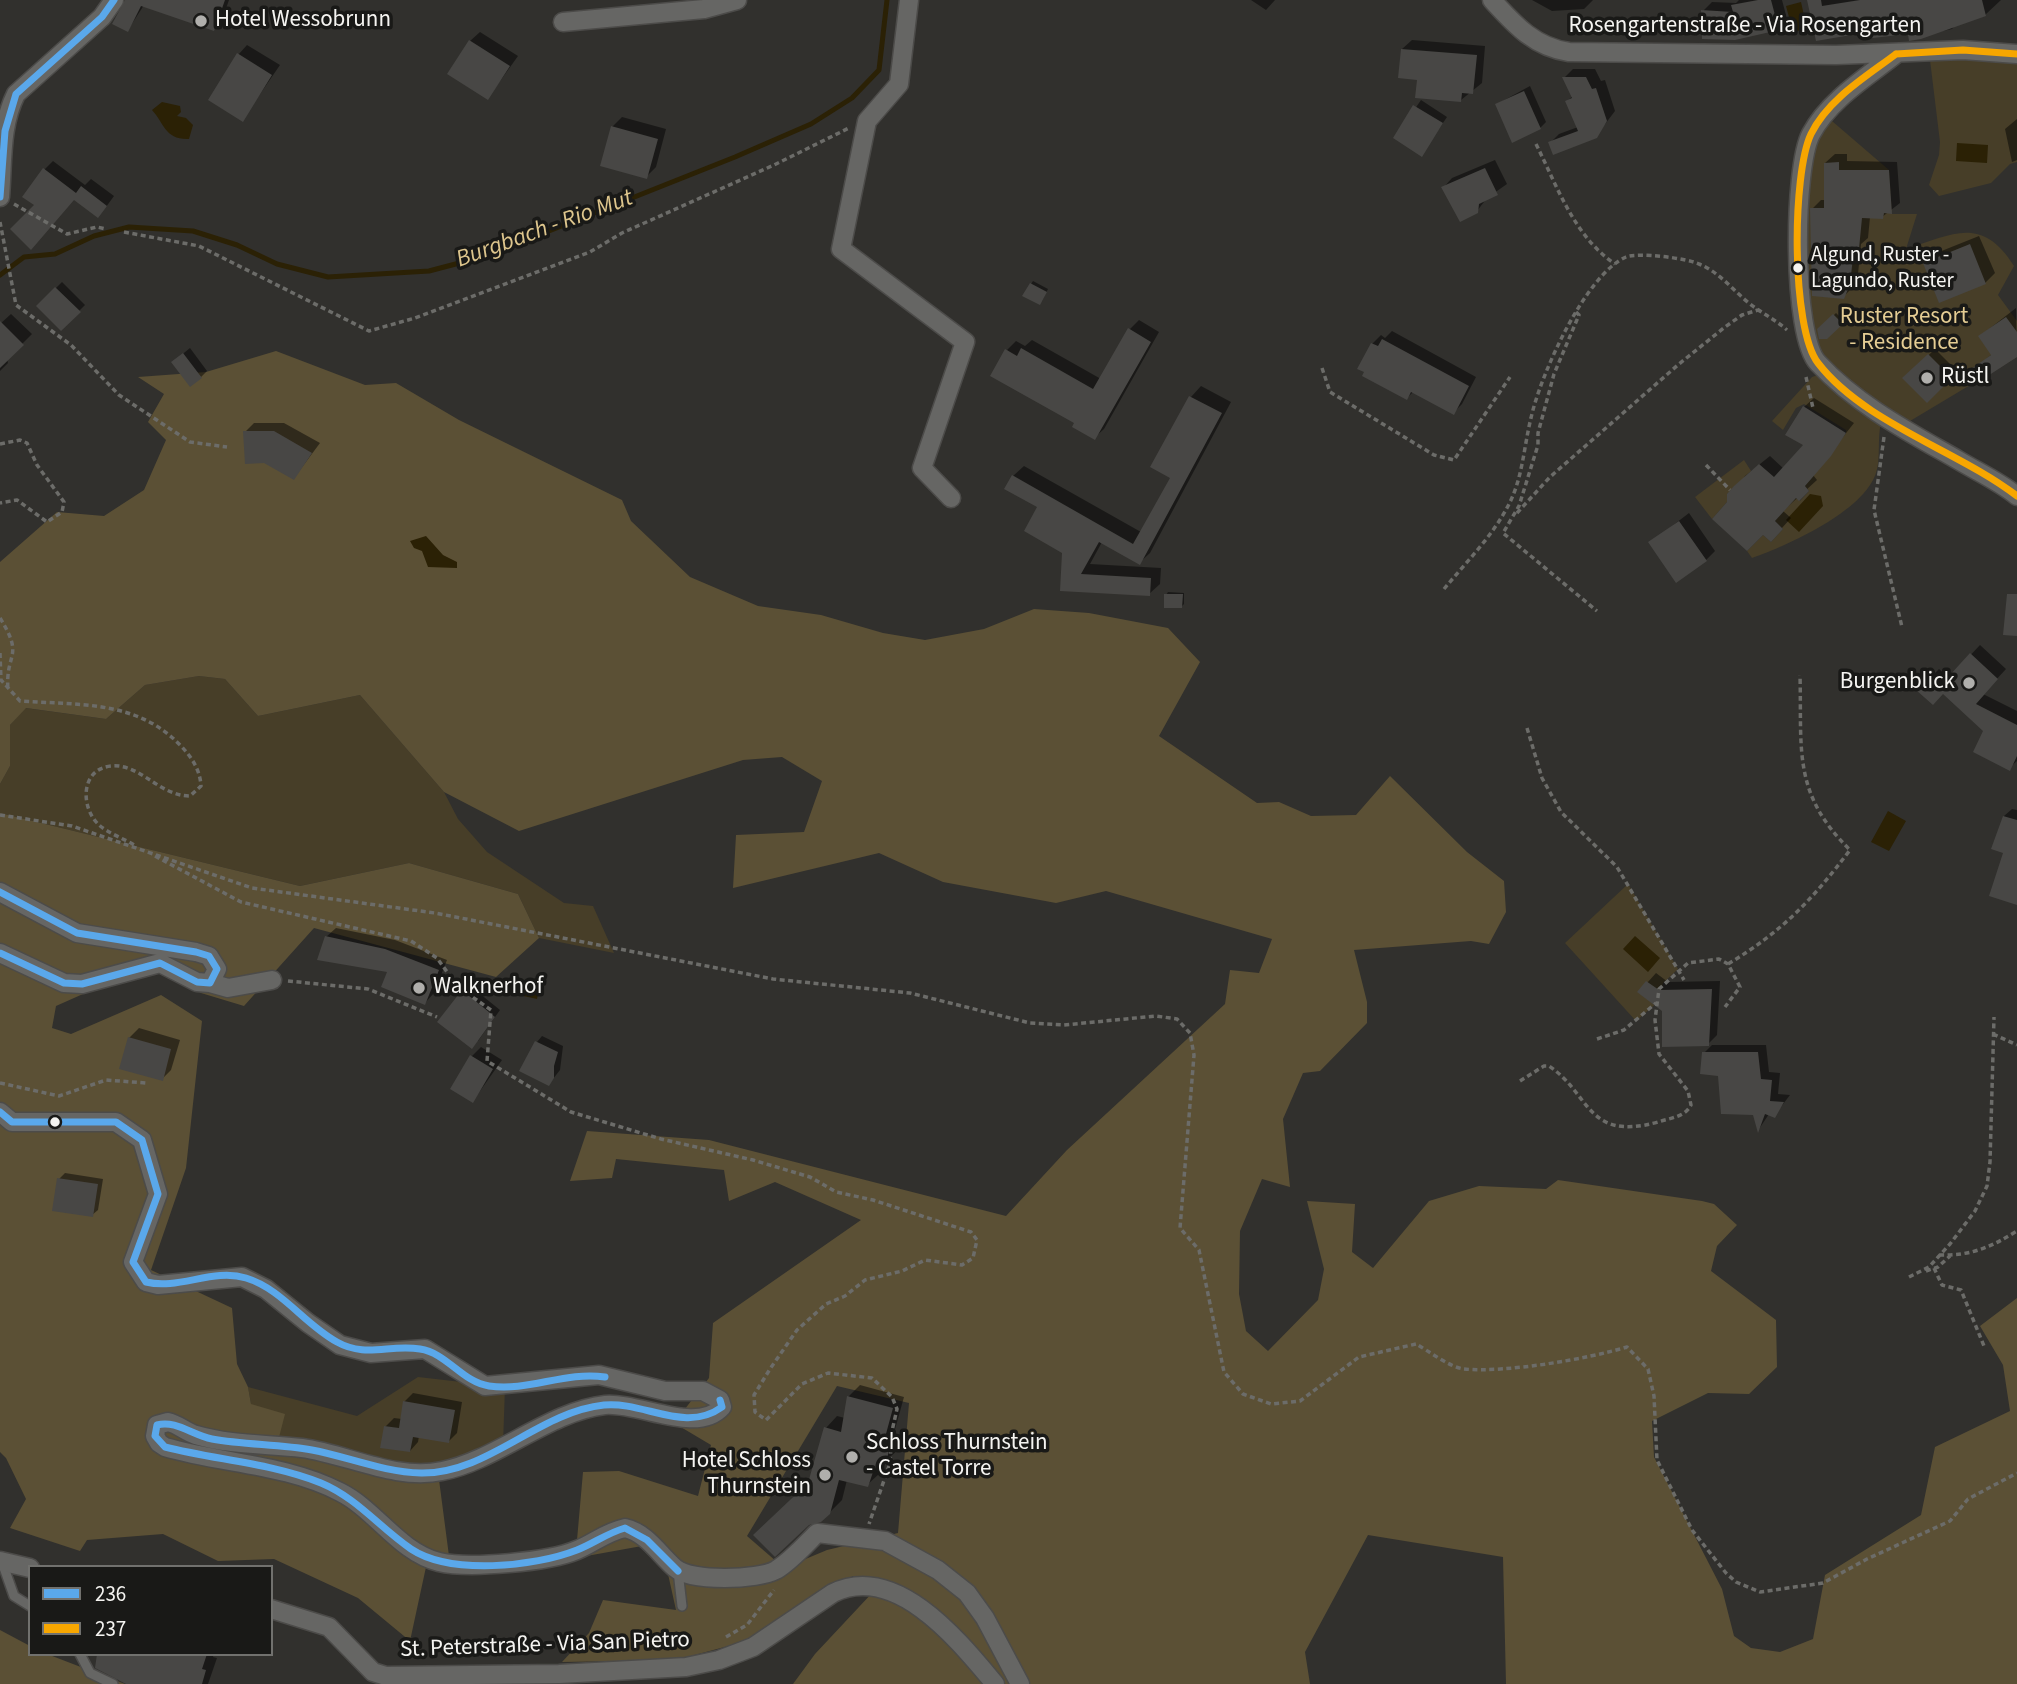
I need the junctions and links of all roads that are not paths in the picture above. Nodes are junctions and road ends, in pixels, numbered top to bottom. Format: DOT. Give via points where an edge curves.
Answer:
graph roads {
  1 [pos="114,0"];
  2 [pos="737,0"];
  3 [pos="909,0"];
  4 [pos="1492,0"];
  5 [pos="563,22"];
  6 [pos="1896,54"];
  7 [pos="2017,54"];
  8 [pos="0,196"];
  9 [pos="2017,496"];
  10 [pos="951,498"];
  11 [pos="0,892"];
  12 [pos="0,953"];
  13 [pos="272,980"];
  14 [pos="210,983"];
  15 [pos="0,1112"];
  16 [pos="1,1562"];
  17 [pos="28,1569"];
  18 [pos="678,1571"];
  19 [pos="28,1605"];
  20 [pos="682,1606"];
  21 [pos="273,1610"];
  22 [pos="81,1656"];
  23 [pos="113,1684"];
  24 [pos="995,1684"];
  25 [pos="1020,1684"];
  1 -- 8 [label="street" via="102,17 7,107 1,122"];
  2 -- 5 [label="street" via="704,9"];
  3 -- 10 [label="street" via="899,84 867,121 841,249 965,342 922,468"];
  4 -- 6 [label="street, Rosengartenstraße - Via Rosengarten" via="1530,37 1556,50"];
  6 -- 7 [label="street, Rosengartenstraße - Via Rosengarten" via="1963,50"];
  6 -- 9 [label="street" via="1850,90 1812,131 1801,166 1803,324 1810,354 1886,418"];
  11 -- 14 [label="street" via="78,933 209,956 217,969"];
  12 -- 14 [label="street" via="64,983 82,984 160,963 197,982"];
  13 -- 14 [label="street" via="228,988"];
  15 -- 18 [label="street" via="12,1122 116,1122 142,1140 158,1194 133,1262 146,1282 158,1285 242,1277 266,1289 340,1345 371,1353 425,1349 485,1386 598,1375 665,1391 703,1391 720,1400 722,1408 698,1419 634,1407 598,1406 438,1472 408,1473 304,1449 224,1441 195,1435 168,1422 157,1425 159,1443 302,1476 340,1492 367,1508 407,1546 439,1562 552,1558 625,1528 647,1540"];
  16 -- 17 [label="street"];
  16 -- 19 [label="lane" via="14,1596"];
  18 -- 20 [label="lane"];
  18 -- 25 [label="street" via="698,1577 776,1570 817,1534 865,1537 904,1549 967,1593"];
  21 -- 24 [label="street, St. Peterstraße - Via San Pietro" via="329,1627 373,1672 386,1676 572,1673 686,1667 719,1660 753,1647 846,1586 871,1585 905,1599 940,1625"];
  22 -- 23 [label="lane" via="90,1673"];
}
